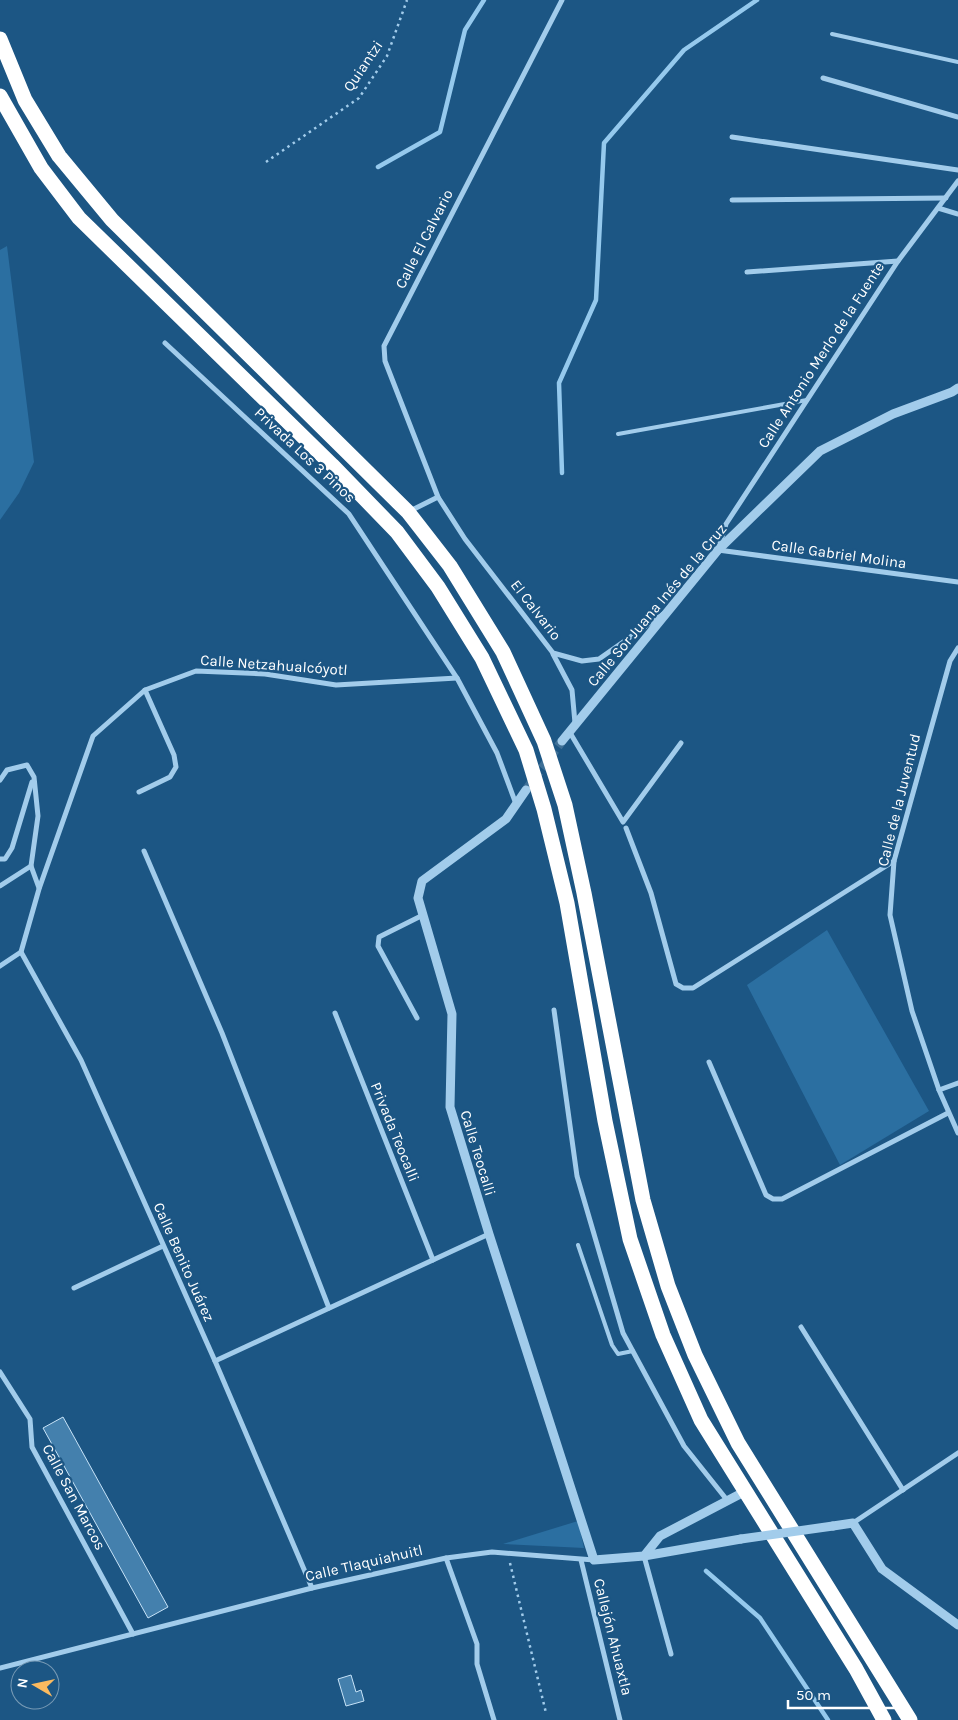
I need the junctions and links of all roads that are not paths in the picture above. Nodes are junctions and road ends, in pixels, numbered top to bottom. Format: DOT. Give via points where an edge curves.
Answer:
graph roads {
  1 [pos="562,0"];
  2 [pos="832,34"];
  3 [pos="0,39"];
  4 [pos="958,62"];
  5 [pos="822,78"];
  6 [pos="0,96"];
  7 [pos="958,117"];
  8 [pos="732,137"];
  9 [pos="958,170"];
  10 [pos="958,181"];
  11 [pos="946,198"];
  12 [pos="732,200"];
  13 [pos="938,208"];
  14 [pos="958,214"];
  15 [pos="898,261"];
  16 [pos="747,272"];
  17 [pos="165,343"];
  18 [pos="958,388"];
  19 [pos="807,400"];
  20 [pos="618,434"];
  21 [pos="438,497"];
  22 [pos="408,512"];
  23 [pos="718,550"];
  24 [pos="958,582"];
  25 [pos="671,608"];
  26 [pos="958,648"];
  27 [pos="553,653"];
  28 [pos="458,678"];
  29 [pos="145,690"];
  30 [pos="572,727"];
  31 [pos="562,741"];
  32 [pos="681,743"];
  33 [pos="34,777"];
  34 [pos="0,780"];
  35 [pos="526,790"];
  36 [pos="139,792"];
  37 [pos="516,804"];
  38 [pos="626,828"];
  39 [pos="144,851"];
  40 [pos="0,859"];
  41 [pos="894,861"];
  42 [pos="31,866"];
  43 [pos="0,886"];
  44 [pos="39,889"];
  45 [pos="423,915"];
  46 [pos="21,952"];
  47 [pos="0,966"];
  48 [pos="554,1010"];
  49 [pos="335,1013"];
  50 [pos="417,1018"];
  51 [pos="709,1062"];
  52 [pos="958,1082"];
  53 [pos="939,1090"];
  54 [pos="948,1113"];
  55 [pos="958,1133"];
  56 [pos="489,1234"];
  57 [pos="578,1245"];
  58 [pos="164,1246"];
  59 [pos="433,1260"];
  60 [pos="74,1288"];
  61 [pos="329,1308"];
  62 [pos="801,1327"];
  63 [pos="633,1351"];
  64 [pos="215,1361"];
  65 [pos="0,1372"];
  66 [pos="958,1453"];
  67 [pos="903,1490"];
  68 [pos="744,1492"];
  69 [pos="727,1500"];
  70 [pos="853,1523"];
  71 [pos="644,1556"];
  72 [pos="446,1558"];
  73 [pos="581,1560"];
  74 [pos="594,1560"];
  75 [pos="312,1588"];
  76 [pos="958,1626"];
  77 [pos="133,1634"];
  78 [pos="671,1654"];
  79 [pos="0,1668"];
  80 [pos="494,1720"];
  81 [pos="620,1720"];
  82 [pos="884,1720"];
  83 [pos="910,1720"];
  1 -- 21 [label="street, Calle El Calvario" via="384,346 385,361"];
  2 -- 4 [label="lane"];
  3 -- 22 [label="highway" via="25,100 59,156 112,220"];
  5 -- 7 [label="street"];
  6 -- 68 [label="highway" via="41,168 79,218 397,532 438,587 482,658 526,750 544,808 567,903 605,1121 630,1239 662,1335 693,1403"];
  8 -- 9 [label="street"];
  10 -- 11 [label="street, Calle Antonio Merlo de la Fuente"];
  11 -- 12 [label="street"];
  11 -- 13 [label="street, Calle Antonio Merlo de la Fuente"];
  13 -- 14 [label="street"];
  13 -- 15 [label="street, Calle Antonio Merlo de la Fuente"];
  15 -- 16 [label="street"];
  15 -- 19 [label="street, Calle Antonio Merlo de la Fuente"];
  17 -- 28 [label="street, Privada Los 3 Pinos" via="349,514"];
  18 -- 23 [label="street, Calle Sor Juana Inés de la Cruz" via="893,414 820,451"];
  19 -- 20 [label="lane"];
  19 -- 23 [label="street, Calle Antonio Merlo de la Fuente" via="726,524"];
  21 -- 22 [label="street"];
  21 -- 27 [label="street, El Calvario" via="465,539"];
  22 -- 83 [label="highway" via="450,566 503,652 544,741 568,823 644,1200 668,1286 695,1355 738,1443"];
  23 -- 24 [label="street, Calle Gabriel Molina"];
  23 -- 25 [label="street, Calle Sor Juana Inés de la Cruz"];
  25 -- 27 [label="street, El Calvario" via="599,659 582,661"];
  25 -- 30 [label="street, Calle Sor Juana Inés de la Cruz"];
  26 -- 41 [label="street, Calle de la Juventud" via="950,661"];
  27 -- 30 [label="street" via="572,690"];
  28 -- 29 [label="street, Calle Netzahualcóyotl" via="336,685 265,674 196,671"];
  28 -- 37 [label="street, Privada Los 3 Pinos" via="497,753"];
  29 -- 36 [label="street" via="176,766 170,777"];
  29 -- 44 [label="street, Calle Netzahualcóyotl" via="93,736"];
  30 -- 31 [label="street, Calle Sor Juana Inés de la Cruz"];
  30 -- 32 [label="street" via="623,822"];
  33 -- 34 [label="street" via="27,765 8,770"];
  33 -- 40 [label="street" via="12,848 4,859"];
  33 -- 42 [label="street" via="38,816"];
  35 -- 37 [label="street, Calle Teocalli"];
  37 -- 45 [label="street, Calle Teocalli" via="506,819 422,881 418,898"];
  38 -- 41 [label="street" via="651,893 676,984 683,988 693,988"];
  39 -- 61 [label="street" via="222,1033"];
  41 -- 53 [label="street, Calle de la Juventud" via="890,915 912,1011"];
  42 -- 43 [label="street"];
  42 -- 44 [label="street"];
  44 -- 46 [label="street, Calle Netzahualcóyotl"];
  45 -- 50 [label="street" via="380,937 378,946"];
  45 -- 56 [label="street, Calle Teocalli" via="452,1014 450,1107"];
  46 -- 47 [label="street"];
  46 -- 58 [label="street, Calle Benito Juárez" via="81,1060"];
  48 -- 63 [label="street" via="577,1176 623,1333"];
  49 -- 59 [label="street, Privada Teocalli"];
  51 -- 54 [label="street" via="766,1195 773,1199 782,1200"];
  52 -- 53 [label="street"];
  53 -- 54 [label="street, Calle de la Juventud"];
  54 -- 55 [label="street, Calle de la Juventud"];
  56 -- 59 [label="street"];
  56 -- 74 [label="street, Calle Teocalli"];
  57 -- 63 [label="lane" via="612,1345 618,1354"];
  58 -- 60 [label="street"];
  58 -- 64 [label="street, Calle Benito Juárez"];
  59 -- 61 [label="street"];
  61 -- 64 [label="street"];
  62 -- 67 [label="street"];
  63 -- 69 [label="street" via="684,1446"];
  64 -- 75 [label="street, Calle Benito Juárez"];
  65 -- 77 [label="street, Calle San Marcos" via="30,1420 32,1447"];
  66 -- 67 [label="street"];
  67 -- 70 [label="street"];
  68 -- 69 [label="street"];
  68 -- 82 [label="highway" via="856,1669"];
  69 -- 71 [label="street" via="660,1536"];
  70 -- 71 [label="street, Calle Tlaquiahuitl, bridge"];
  70 -- 76 [label="street" via="882,1569"];
  71 -- 74 [label="street, Calle Tlaquiahuitl"];
  71 -- 78 [label="street"];
  72 -- 73 [label="street, Calle Tlaquiahuitl" via="492,1552"];
  72 -- 75 [label="street, Calle Tlaquiahuitl"];
  72 -- 80 [label="street" via="477,1644 477,1664"];
  73 -- 74 [label="street, Calle Tlaquiahuitl"];
  73 -- 81 [label="street, Callejón Ahuaxtla"];
  75 -- 77 [label="street, Calle Tlaquiahuitl"];
  77 -- 79 [label="street, Calle Tlaquiahuitl"];
}
